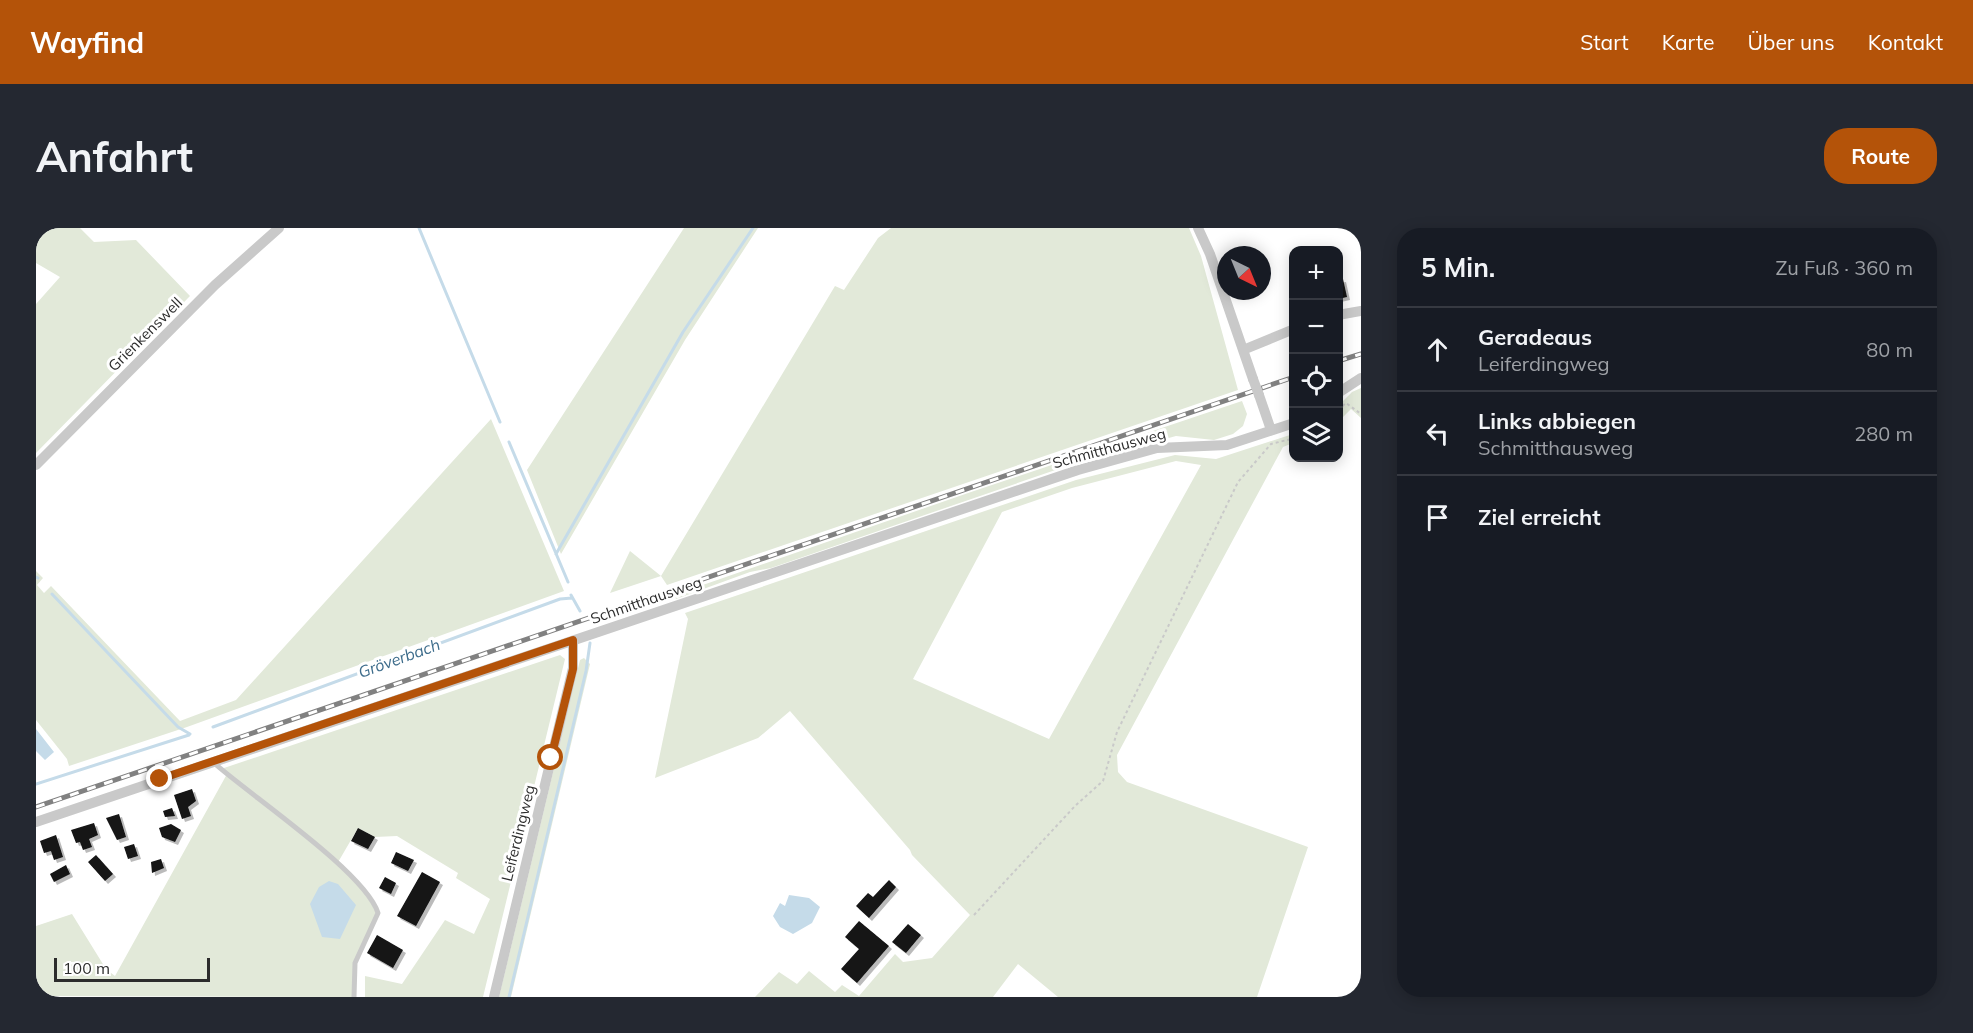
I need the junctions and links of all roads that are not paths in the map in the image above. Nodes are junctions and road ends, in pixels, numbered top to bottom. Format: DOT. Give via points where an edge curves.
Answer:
graph roads {
  1 [pos="279,228"];
  2 [pos="1198,228"];
  3 [pos="1361,310"];
  4 [pos="1343,314"];
  5 [pos="1289,331"];
  6 [pos="1243,350"];
  7 [pos="1361,378"];
  8 [pos="1343,390"];
  9 [pos="1289,424"];
  10 [pos="1271,430"];
  11 [pos="36,465"];
  12 [pos="573,640"];
  13 [pos="213,761"];
  14 [pos="36,822"];
  15 [pos="354,997"];
  16 [pos="494,997"];
  1 -- 11 [label="street, Grienkenswell" via="214,285"];
  2 -- 6 [label="street"];
  3 -- 4 [label="street"];
  5 -- 6 [label="street"];
  6 -- 10 [label="street, bridge"];
  7 -- 8 [label="street"];
  9 -- 10 [label="street, Schmitthausweg"];
  10 -- 12 [label="street, Schmitthausweg" via="1227,445 1157,448 1086,468"];
  12 -- 13 [label="street, Schmitthausweg"];
  12 -- 16 [label="street, Leiferdingweg" via="573,669"];
  13 -- 14 [label="street, Schmitthausweg"];
  13 -- 15 [label="lane" via="353,877 374,900 378,913 355,963"];
}
